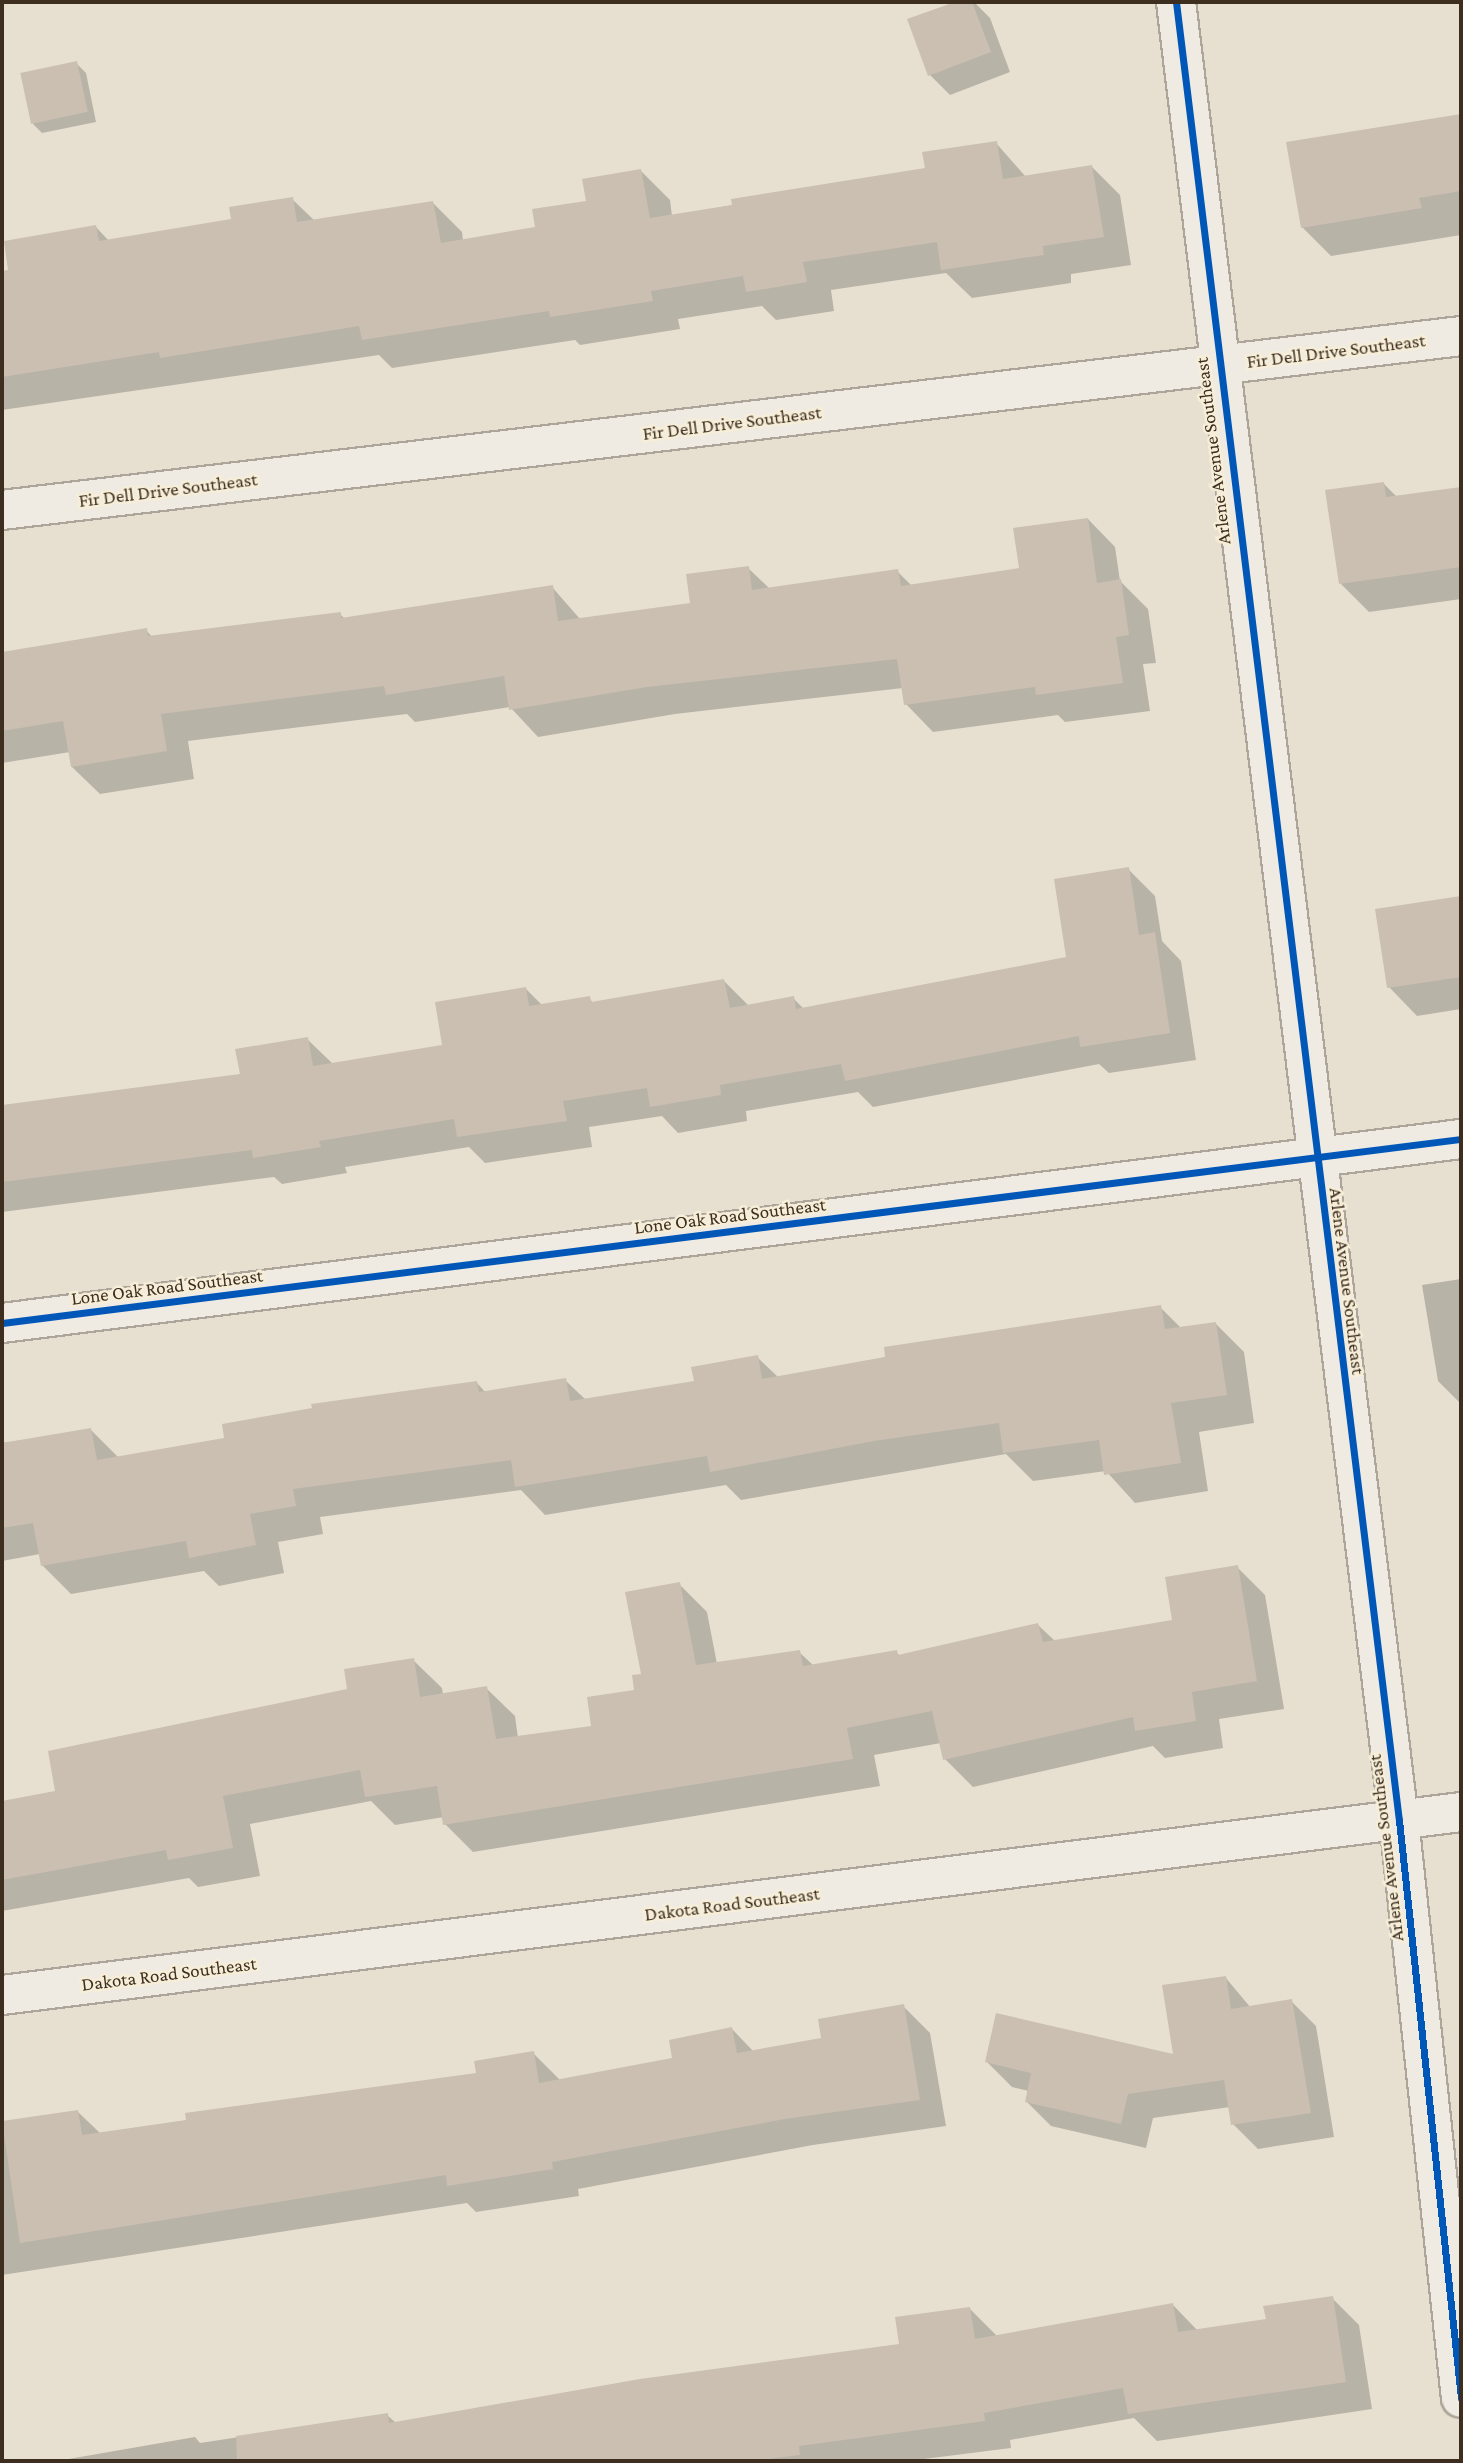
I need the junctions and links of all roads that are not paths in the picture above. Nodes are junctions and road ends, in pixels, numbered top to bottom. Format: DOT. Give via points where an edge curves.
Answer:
graph roads {
  1 [pos="1176,2"];
  2 [pos="1461,336"];
  3 [pos="1218,365"];
  4 [pos="2,510"];
  5 [pos="1461,1139"];
  6 [pos="1315,1157"];
  7 [pos="2,1324"];
  8 [pos="1461,1812"];
  9 [pos="1399,1820"];
  10 [pos="2,1995"];
  11 [pos="1461,2398"];
  1 -- 3 [label="street, Arlene Avenue Southeast"];
  2 -- 3 [label="street, Fir Dell Drive Southeast"];
  3 -- 4 [label="street, Fir Dell Drive Southeast"];
  3 -- 6 [label="street, Arlene Avenue Southeast"];
  5 -- 6 [label="street, Lone Oak Road Southeast"];
  6 -- 7 [label="street, Lone Oak Road Southeast"];
  6 -- 9 [label="street, Arlene Avenue Southeast"];
  8 -- 9 [label="street, Dakota Road Southeast"];
  9 -- 10 [label="street, Dakota Road Southeast"];
  9 -- 11 [label="street, Arlene Avenue Southeast"];
}
